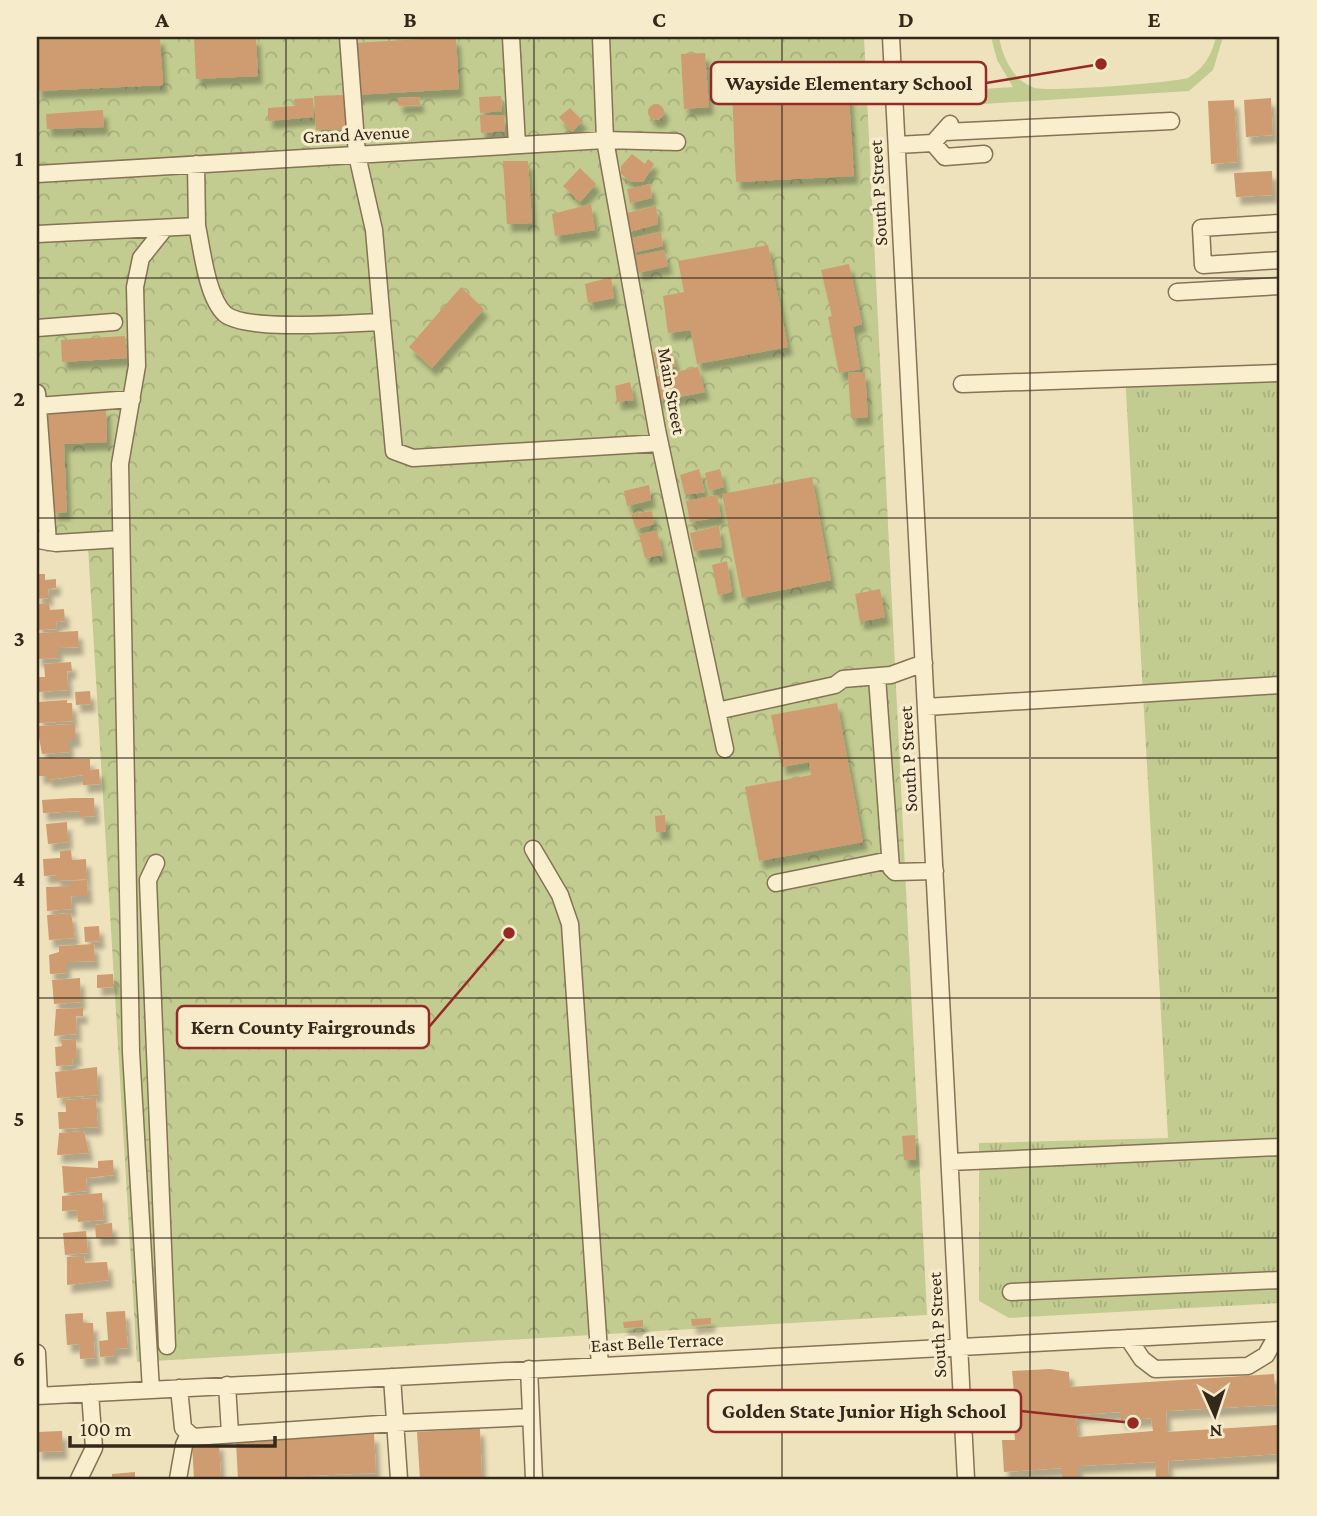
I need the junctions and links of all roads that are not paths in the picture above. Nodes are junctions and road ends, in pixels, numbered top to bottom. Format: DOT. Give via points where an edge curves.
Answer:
graph roads {
  1 [pos="348,37"];
  2 [pos="511,37"];
  3 [pos="601,37"];
  4 [pos="891,37"];
  5 [pos="1171,121"];
  6 [pos="605,140"];
  7 [pos="677,142"];
  8 [pos="933,143"];
  9 [pos="517,145"];
  10 [pos="897,145"];
  11 [pos="984,153"];
  12 [pos="357,155"];
  13 [pos="196,164"];
  14 [pos="37,174"];
  15 [pos="1280,223"];
  16 [pos="197,226"];
  17 [pos="165,228"];
  18 [pos="37,234"];
  19 [pos="1280,260"];
  20 [pos="1280,286"];
  21 [pos="1177,292"];
  22 [pos="114,322"];
  23 [pos="382,322"];
  24 [pos="37,328"];
  25 [pos="1280,373"];
  26 [pos="962,384"];
  27 [pos="132,399"];
  28 [pos="38,402"];
  29 [pos="660,443"];
  30 [pos="120,538"];
  31 [pos="42,541"];
  32 [pos="924,663"];
  33 [pos="871,678"];
  34 [pos="1280,685"];
  35 [pos="926,707"];
  36 [pos="716,711"];
  37 [pos="725,749"];
  38 [pos="533,849"];
  39 [pos="890,860"];
  40 [pos="156,863"];
  41 [pos="934,871"];
  42 [pos="776,883"];
  43 [pos="1280,1147"];
  44 [pos="950,1163"];
  45 [pos="1280,1280"];
  46 [pos="1011,1292"];
  47 [pos="1280,1330"];
  48 [pos="1128,1338"];
  49 [pos="167,1346"];
  50 [pos="960,1347"];
  51 [pos="37,1353"];
  52 [pos="600,1366"];
  53 [pos="529,1369"];
  54 [pos="392,1377"];
  55 [pos="227,1385"];
  56 [pos="179,1388"];
  57 [pos="151,1390"];
  58 [pos="90,1393"];
  59 [pos="38,1396"];
  60 [pos="530,1417"];
  61 [pos="395,1423"];
  62 [pos="230,1433"];
  63 [pos="189,1434"];
  64 [pos="79,1479"];
  65 [pos="178,1479"];
  66 [pos="398,1479"];
  67 [pos="534,1479"];
  68 [pos="966,1479"];
  1 -- 12 [label="street"];
  2 -- 9 [label="street"];
  3 -- 6 [label="street, Main Street"];
  4 -- 10 [label="street, South P Street"];
  5 -- 8 [label="street" via="973,130 963,122 951,123"];
  6 -- 7 [label="street, Grand Avenue"];
  6 -- 9 [label="street, Grand Avenue"];
  6 -- 29 [label="street, Main Street"];
  8 -- 10 [label="street"];
  8 -- 11 [label="street" via="945,156"];
  9 -- 12 [label="street, Grand Avenue"];
  10 -- 32 [label="street, South P Street"];
  12 -- 13 [label="street, Grand Avenue"];
  12 -- 23 [label="street" via="374,230"];
  13 -- 14 [label="street, Grand Avenue"];
  13 -- 16 [label="street"];
  15 -- 19 [label="street" via="1201,229 1203,265"];
  16 -- 17 [label="street"];
  16 -- 23 [label="street" via="212,290 226,314 279,325"];
  17 -- 18 [label="street"];
  17 -- 27 [label="street" via="141,258 135,287 137,366"];
  20 -- 21 [label="street"];
  22 -- 24 [label="street"];
  23 -- 29 [label="street" via="394,451 413,458"];
  25 -- 26 [label="street"];
  27 -- 28 [label="street"];
  27 -- 30 [label="street" via="120,464"];
  28 -- 31 [label="street"];
  29 -- 36 [label="street, Main Street"];
  30 -- 31 [label="street"];
  30 -- 57 [label="street" via="131,1052"];
  32 -- 33 [label="street"];
  32 -- 35 [label="street, South P Street"];
  33 -- 36 [label="street" via="856,676 835,685"];
  33 -- 39 [label="street"];
  34 -- 35 [label="street"];
  35 -- 41 [label="street, South P Street"];
  36 -- 37 [label="street, Main Street"];
  38 -- 52 [label="street" via="560,895 570,925"];
  39 -- 41 [label="street" via="895,872"];
  39 -- 42 [label="street"];
  40 -- 49 [label="street" via="148,880"];
  41 -- 44 [label="street, South P Street"];
  43 -- 44 [label="street"];
  44 -- 50 [label="street, South P Street"];
  45 -- 46 [label="street"];
  47 -- 48 [label="street, East Belle Terrace"];
  47 -- 48 [label="street" via="1259,1362 1178,1370 1148,1365"];
  48 -- 50 [label="street, East Belle Terrace"];
  50 -- 52 [label="street, East Belle Terrace"];
  50 -- 68 [label="street, South P Street"];
  51 -- 59 [label="street"];
  52 -- 53 [label="street, East Belle Terrace"];
  53 -- 54 [label="street, East Belle Terrace"];
  53 -- 60 [label="street"];
  54 -- 55 [label="street, East Belle Terrace"];
  54 -- 61 [label="street"];
  55 -- 56 [label="street, East Belle Terrace"];
  55 -- 62 [label="street"];
  56 -- 57 [label="street, East Belle Terrace"];
  56 -- 63 [label="street" via="183,1428"];
  57 -- 58 [label="street, East Belle Terrace"];
  58 -- 59 [label="street, East Belle Terrace"];
  58 -- 64 [label="street" via="94,1448"];
  60 -- 61 [label="street"];
  60 -- 67 [label="street"];
  61 -- 62 [label="street"];
  61 -- 66 [label="street"];
  62 -- 63 [label="street"];
  63 -- 65 [label="street"];
}
